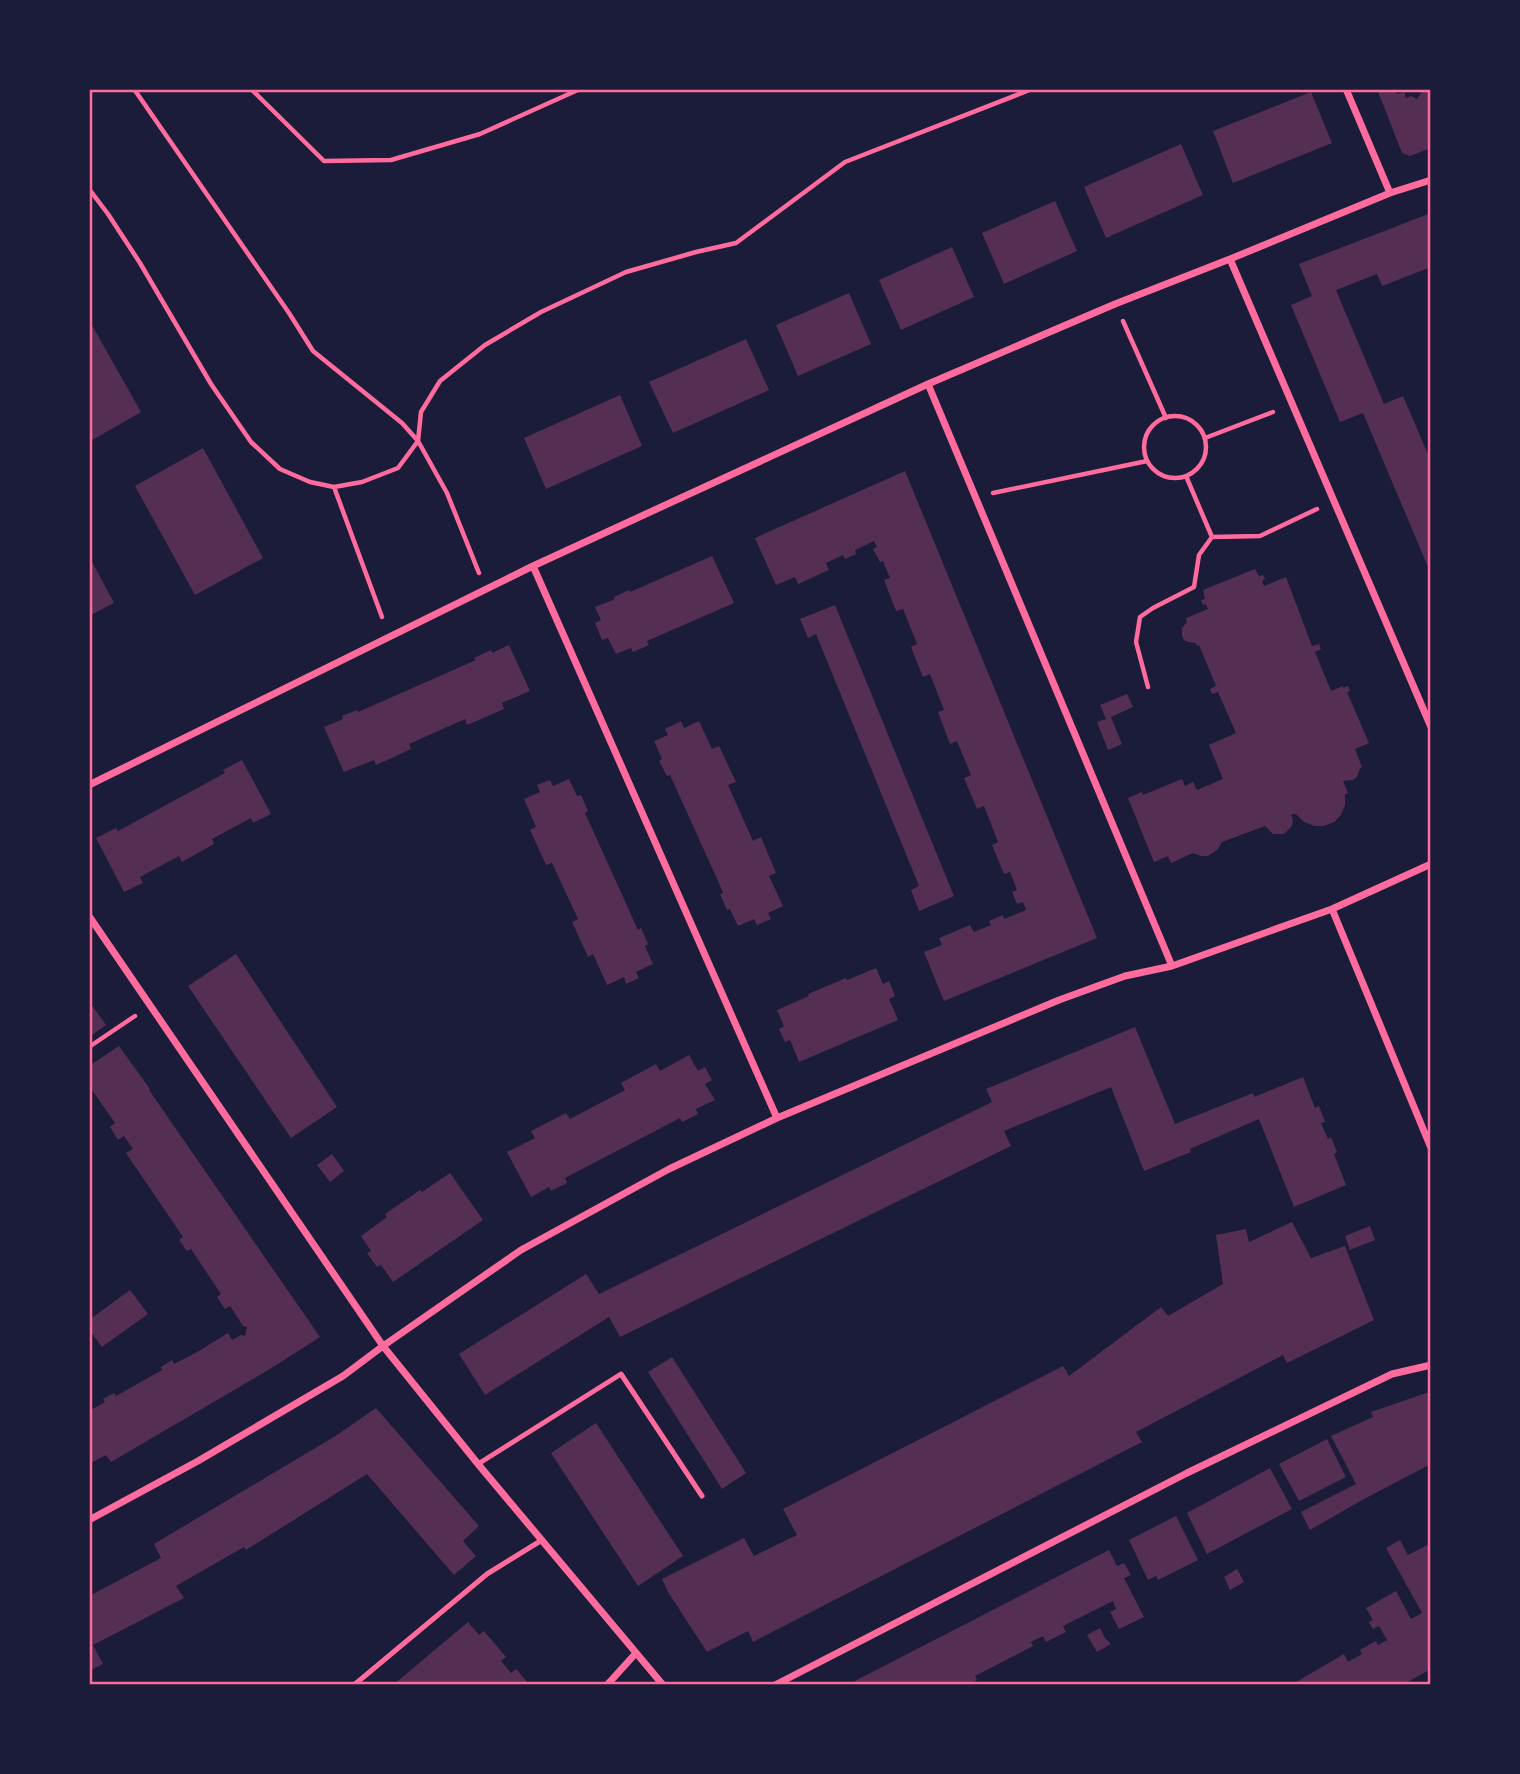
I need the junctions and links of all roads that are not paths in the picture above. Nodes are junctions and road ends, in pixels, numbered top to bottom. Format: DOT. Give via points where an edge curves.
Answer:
graph roads {
  1 [pos="1346,89"];
  2 [pos="1431,180"];
  3 [pos="1390,193"];
  4 [pos="1230,259"];
  5 [pos="928,384"];
  6 [pos="533,566"];
  7 [pos="1431,727"];
  8 [pos="89,785"];
  9 [pos="1431,864"];
  10 [pos="1332,909"];
  11 [pos="89,916"];
  12 [pos="1172,966"];
  13 [pos="777,1118"];
  14 [pos="1431,1148"];
  15 [pos="383,1346"];
  16 [pos="1431,1364"];
  17 [pos="478,1464"];
  18 [pos="702,1496"];
  19 [pos="89,1520"];
  20 [pos="542,1540"];
  21 [pos="636,1653"];
  22 [pos="354,1685"];
  23 [pos="607,1685"];
  24 [pos="663,1685"];
  25 [pos="775,1685"];
  1 -- 3 [label="street"];
  2 -- 3 [label="street"];
  3 -- 4 [label="street"];
  4 -- 5 [label="street"];
  4 -- 7 [label="street"];
  5 -- 6 [label="street"];
  5 -- 12 [label="street"];
  6 -- 8 [label="street"];
  6 -- 13 [label="street"];
  9 -- 10 [label="street"];
  10 -- 12 [label="street"];
  10 -- 14 [label="street"];
  11 -- 15 [label="street"];
  12 -- 13 [label="street" via="1125,976 1059,1000"];
  13 -- 15 [label="street" via="669,1169 521,1250"];
  15 -- 17 [label="street"];
  15 -- 19 [label="street" via="343,1377"];
  16 -- 25 [label="street" via="1392,1374 1187,1473"];
  17 -- 18 [label="lane" via="621,1374"];
  17 -- 20 [label="street"];
  20 -- 21 [label="street"];
  20 -- 22 [label="lane" via="487,1574"];
  21 -- 23 [label="street"];
  21 -- 24 [label="street"];
}
